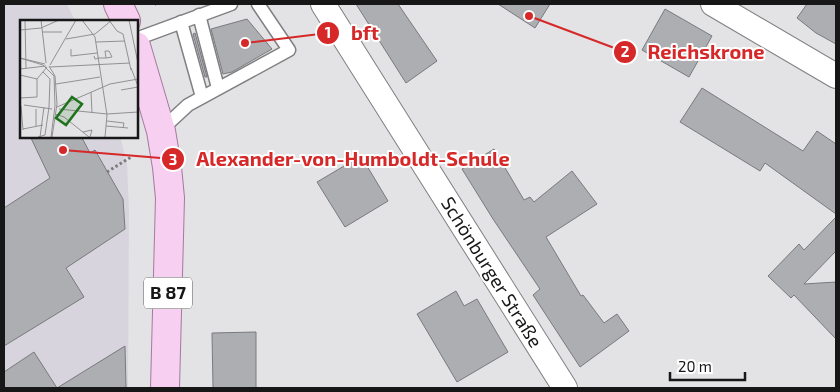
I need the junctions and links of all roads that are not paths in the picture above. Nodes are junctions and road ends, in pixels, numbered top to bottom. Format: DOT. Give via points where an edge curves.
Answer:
graph roads {
  1 [pos="118,4"];
  2 [pos="230,4"];
  3 [pos="258,4"];
  4 [pos="323,4"];
  5 [pos="713,4"];
  6 [pos="198,15"];
  7 [pos="126,20"];
  8 [pos="181,22"];
  9 [pos="138,38"];
  10 [pos="138,53"];
  11 [pos="836,76"];
  12 [pos="218,88"];
  13 [pos="202,97"];
  14 [pos="161,131"];
  15 [pos="165,388"];
  16 [pos="565,388"];
  1 -- 7 [label="main road"];
  2 -- 6 [label="lane"];
  3 -- 12 [label="lane" via="289,50"];
  4 -- 16 [label="street, Schönburger Straße"];
  5 -- 11 [label="street"];
  6 -- 8 [label="lane"];
  6 -- 12 [label="lane"];
  8 -- 9 [label="lane"];
  8 -- 13 [label="lane"];
  10 -- 14 [label="main road, B 87"];
  12 -- 13 [label="lane"];
  13 -- 14 [label="lane" via="188,105"];
  14 -- 15 [label="main road, B 87" via="170,198"];
}
